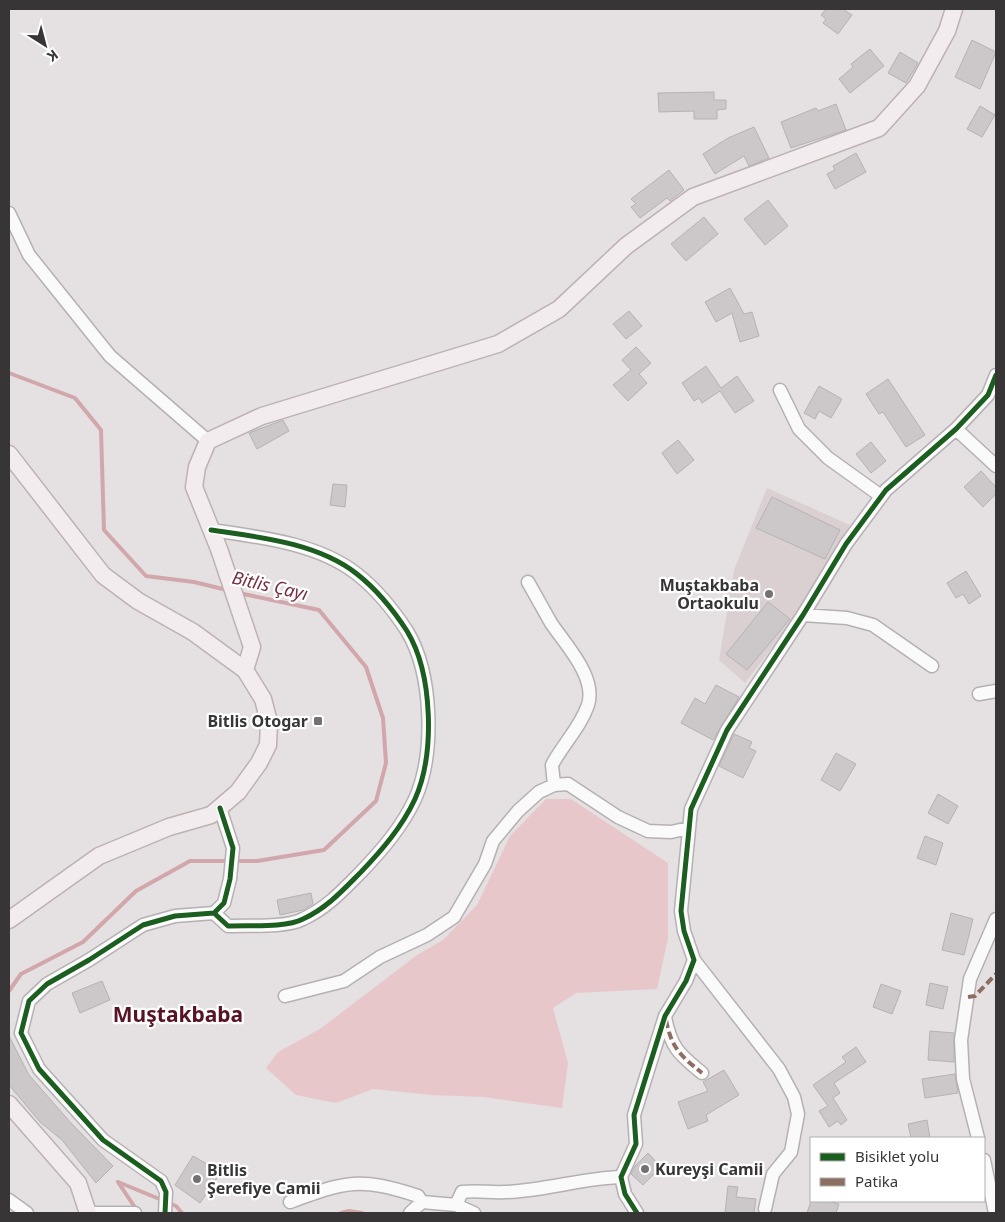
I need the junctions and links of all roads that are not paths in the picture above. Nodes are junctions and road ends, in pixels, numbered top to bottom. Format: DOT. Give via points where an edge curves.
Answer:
graph roads {
  1 [pos="954,9"];
  2 [pos="9,213"];
  3 [pos="996,375"];
  4 [pos="780,390"];
  5 [pos="992,396"];
  6 [pos="956,429"];
  7 [pos="208,441"];
  8 [pos="9,454"];
  9 [pos="996,466"];
  10 [pos="881,496"];
  11 [pos="211,530"];
  12 [pos="528,582"];
  13 [pos="802,615"];
  14 [pos="932,666"];
  15 [pos="246,670"];
  16 [pos="996,691"];
  17 [pos="979,694"];
  18 [pos="554,784"];
  19 [pos="220,808"];
  20 [pos="690,828"];
  21 [pos="214,913"];
  22 [pos="996,919"];
  23 [pos="9,920"];
  24 [pos="694,960"];
  25 [pos="285,996"];
  26 [pos="665,1016"];
  27 [pos="702,1073"];
  28 [pos="9,1104"];
  29 [pos="978,1137"];
  30 [pos="985,1165"];
  31 [pos="621,1177"];
  32 [pos="9,1200"];
  33 [pos="290,1202"];
  34 [pos="456,1205"];
  35 [pos="415,1208"];
  36 [pos="765,1209"];
  37 [pos="164,1212"];
  38 [pos="28,1213"];
  39 [pos="88,1213"];
  40 [pos="132,1213"];
  41 [pos="474,1213"];
  42 [pos="637,1213"];
  43 [pos="995,1213"];
  1 -- 7 [label="main road" via="947,31 917,86 880,128 693,197 626,246 559,309 498,344 262,416"];
  2 -- 7 [label="street" via="29,256 110,356"];
  3 -- 5 [label="street"];
  4 -- 10 [label="street" via="799,430 828,458"];
  5 -- 6 [label="street"];
  6 -- 9 [label="street"];
  6 -- 10 [label="street"];
  7 -- 11 [label="main road" via="197,468 194,487"];
  8 -- 15 [label="main road" via="103,575"];
  10 -- 13 [label="street" via="846,544"];
  11 -- 15 [label="main road" via="252,647"];
  11 -- 21 [label="street" via="258,537 325,554 357,574 378,594 407,632 422,669 428,717 426,765 414,800 388,843 328,905 301,920 277,924 228,926"];
  12 -- 18 [label="street" via="581,664 589,689 589,703 578,727 552,765"];
  13 -- 14 [label="street" via="847,618 873,625"];
  13 -- 20 [label="street" via="727,730 691,809"];
  15 -- 19 [label="main road" via="263,699 269,722 268,746 238,792"];
  16 -- 17 [label="street"];
  18 -- 20 [label="street" via="568,784 618,817 648,831 671,832"];
  18 -- 25 [label="street" via="539,792 518,811 493,841 485,864 454,917 344,981"];
  19 -- 21 [label="street" via="232,848 224,903"];
  19 -- 23 [label="main road" via="211,815 169,827 99,856"];
  20 -- 24 [label="street" via="681,910"];
  21 -- 37 [label="street" via="176,916 143,925 47,984 29,1002 23,1018 21,1033 39,1069 103,1140 160,1181 166,1192"];
  22 -- 29 [label="street" via="970,979 961,1040 963,1079"];
  24 -- 26 [label="street" via="686,981"];
  24 -- 36 [label="street" via="779,1069 794,1097 798,1114 791,1152 773,1174"];
  26 -- 27 [label="street" via="670,1040 683,1057"];
  26 -- 31 [label="street" via="634,1115 636,1144"];
  28 -- 39 [label="main road" via="78,1183"];
  30 -- 43 [label="street"];
  31 -- 34 [label="street" via="600,1177 504,1193 480,1189 462,1192"];
  31 -- 42 [label="street" via="625,1194"];
  32 -- 38 [label="street"];
  33 -- 35 [label="street" via="348,1183 367,1183 418,1196"];
  34 -- 35 [label="street"];
  34 -- 41 [label="street"];
  39 -- 40 [label="street"];
}
